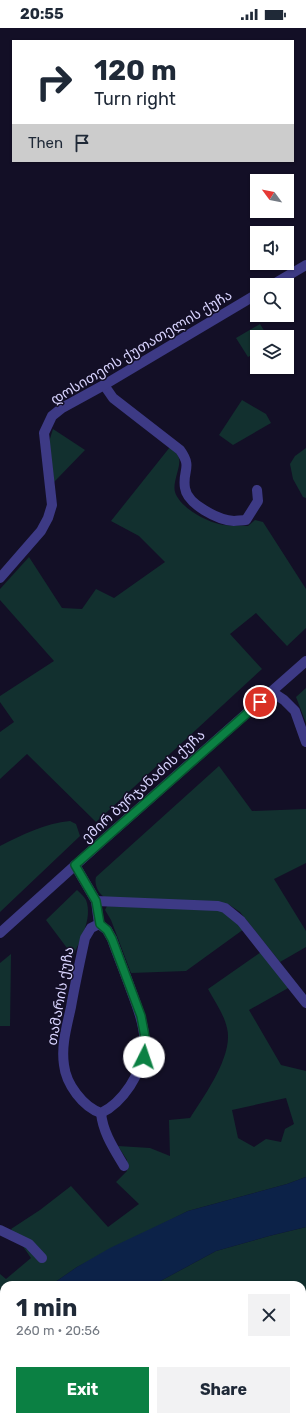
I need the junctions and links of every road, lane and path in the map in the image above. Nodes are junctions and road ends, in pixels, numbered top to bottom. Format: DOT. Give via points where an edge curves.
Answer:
graph roads {
  1 [pos="306,265"];
  2 [pos="284,278"];
  3 [pos="250,298"];
  4 [pos="104,385"];
  5 [pos="257,490"];
  6 [pos="0,578"];
  7 [pos="306,661"];
  8 [pos="272,692"];
  9 [pos="306,742"];
  10 [pos="75,865"];
  11 [pos="96,901"];
  12 [pos="100,924"];
  13 [pos="0,934"];
  14 [pos="306,1003"];
  15 [pos="101,1113"];
  16 [pos="124,1166"];
  17 [pos="0,1230"];
  18 [pos="42,1258"];
  1 -- 2 [label="street"];
  3 -- 4 [label="street, დოსითეოს ქუთათელის ქუჩა"];
  4 -- 5 [label="street" via="113,398 180,450 186,458 185,486 192,501 211,514 233,521 246,520 258,501"];
  4 -- 6 [label="street, დოსითეოს ქუთათელის ქუჩა" via="52,416 44,432 52,505 48,518 41,531"];
  7 -- 8 [label="street, ემირ ბურჯანაძის ქუჩა"];
  8 -- 9 [label="street" via="295,711"];
  8 -- 10 [label="street, ემირ ბურჯანაძის ქუჩა"];
  10 -- 11 [label="street"];
  10 -- 13 [label="street, ემირ ბურჯანაძის ქუჩა"];
  11 -- 12 [label="street"];
  11 -- 14 [label="street" via="225,908 241,921"];
  12 -- 15 [label="street, თამარის ქუჩა" via="91,928 85,938 63,1046 64,1066 71,1086 83,1102"];
  12 -- 15 [label="street" via="112,939 141,1016 145,1037 144,1057 138,1074 111,1108"];
  15 -- 16 [label="street" via="102,1125 108,1140"];
  17 -- 18 [label="street" via="29,1244"];
}
